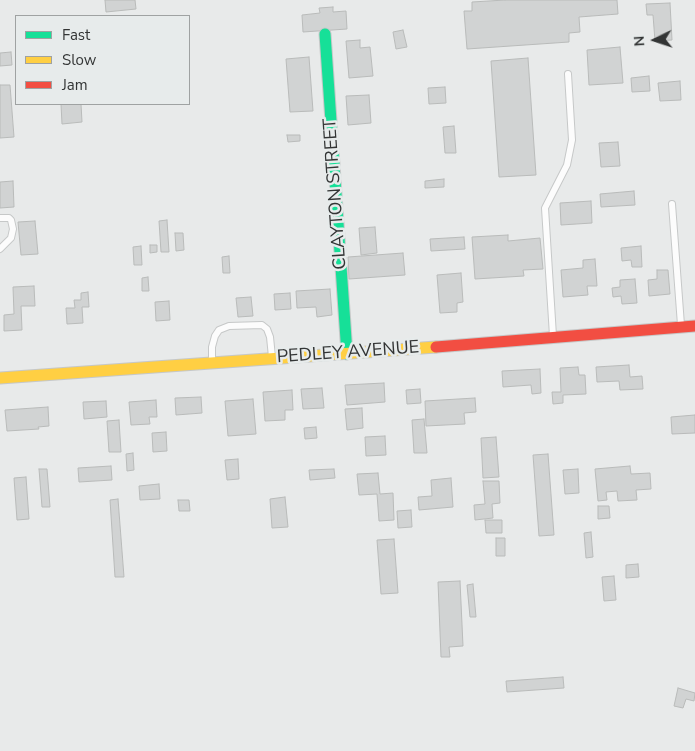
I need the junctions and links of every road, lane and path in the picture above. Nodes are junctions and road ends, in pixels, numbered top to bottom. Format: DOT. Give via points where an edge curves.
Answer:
graph roads {
  1 [pos="325,34"];
  2 [pos="568,74"];
  3 [pos="672,204"];
  4 [pos="0,218"];
  5 [pos="0,249"];
  6 [pos="695,326"];
  7 [pos="681,327"];
  8 [pos="553,337"];
  9 [pos="347,354"];
  10 [pos="272,359"];
  11 [pos="212,363"];
  12 [pos="0,378"];
  1 -- 9 [label="street, CLAYTON STREET"];
  2 -- 8 [label="lane" via="572,140 567,165 545,208"];
  3 -- 7 [label="lane"];
  4 -- 5 [label="lane" via="11,220 13,229 11,238"];
  6 -- 7 [label="street, PEDLEY AVENUE"];
  7 -- 8 [label="street, PEDLEY AVENUE"];
  8 -- 9 [label="street, PEDLEY AVENUE"];
  9 -- 10 [label="street, PEDLEY AVENUE"];
  10 -- 11 [label="street, PEDLEY AVENUE"];
  10 -- 11 [label="lane" via="270,337 262,325 229,326 219,330 215,336"];
  11 -- 12 [label="street, PEDLEY AVENUE"];
}
